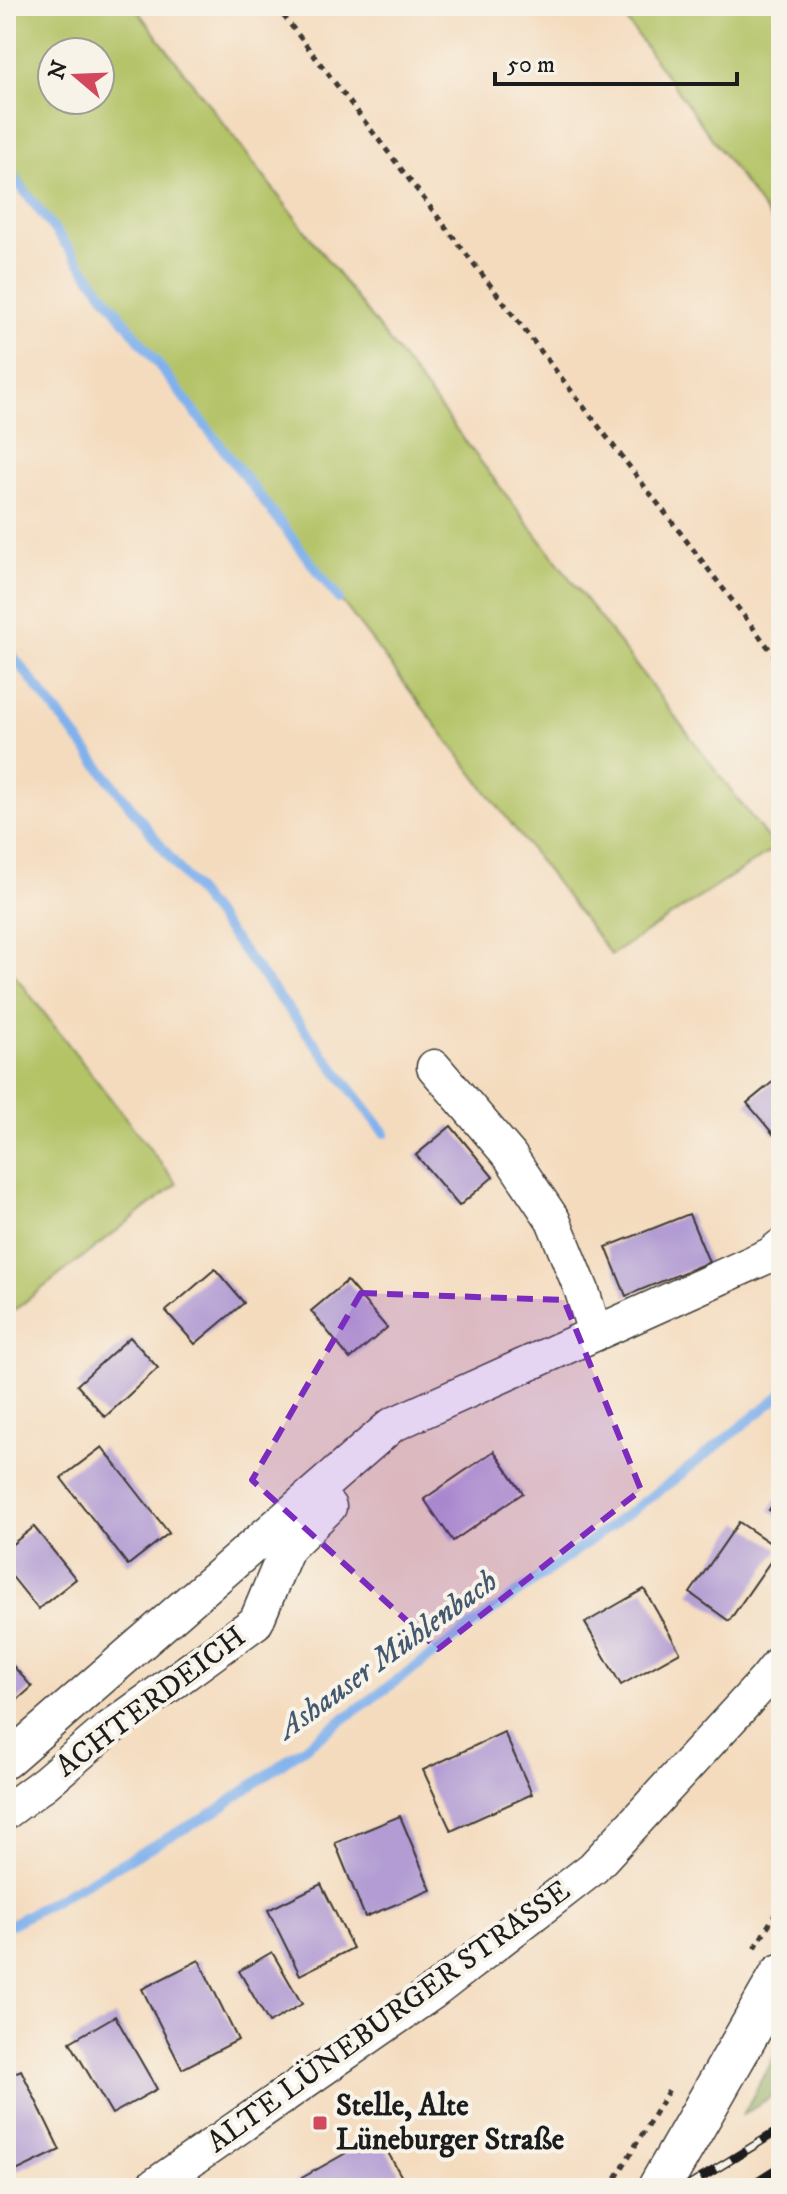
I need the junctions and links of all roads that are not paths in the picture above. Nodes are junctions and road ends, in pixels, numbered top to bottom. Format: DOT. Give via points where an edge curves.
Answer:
graph roads {
  1 [pos="434,1067"];
  2 [pos="781,1246"];
  3 [pos="595,1333"];
  4 [pos="392,1425"];
  5 [pos="781,1661"];
  6 [pos="6,1761"];
  7 [pos="6,1812"];
  8 [pos="781,1975"];
  9 [pos="151,2188"];
  10 [pos="659,2188"];
  1 -- 3 [label="street" via="510,1156 553,1220"];
  2 -- 3 [label="street, ACHTERDEICH"];
  3 -- 4 [label="street, ACHTERDEICH"];
  4 -- 6 [label="street, ACHTERDEICH"];
  4 -- 7 [label="street, ACHTERDEICH" via="353,1484 287,1548 256,1622"];
  5 -- 9 [label="street, ALTE LÜNEBURGER STRASSE" via="593,1868 433,1992"];
  8 -- 10 [label="main road"];
}
